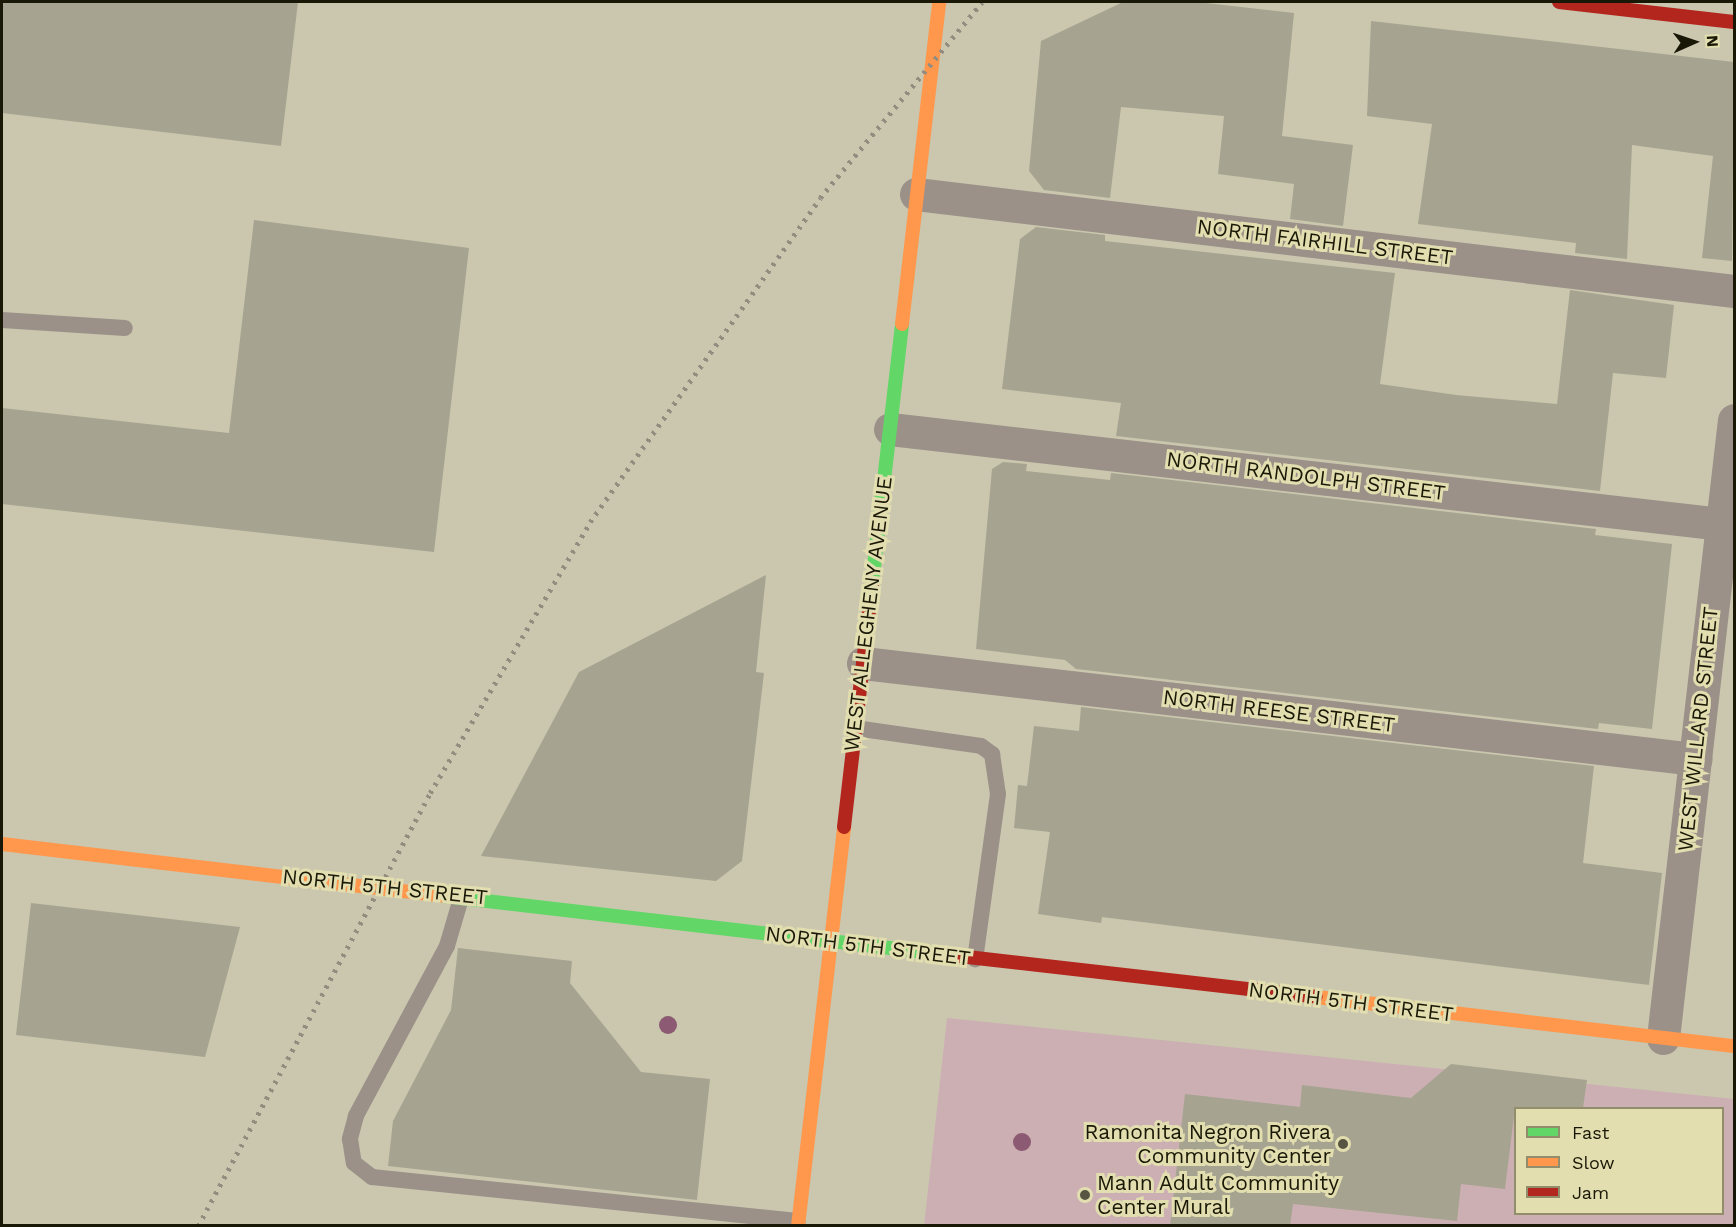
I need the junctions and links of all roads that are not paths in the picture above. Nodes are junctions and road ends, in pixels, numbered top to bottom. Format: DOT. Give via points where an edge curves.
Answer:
graph roads {
  1 [pos="939,2"];
  2 [pos="1559,2"];
  3 [pos="1734,22"];
  4 [pos="916,194"];
  5 [pos="1734,291"];
  6 [pos="2,320"];
  7 [pos="125,328"];
  8 [pos="1734,420"];
  9 [pos="890,429"];
  10 [pos="1721,524"];
  11 [pos="863,663"];
  12 [pos="855,728"];
  13 [pos="1695,759"];
  14 [pos="2,844"];
  15 [pos="462,895"];
  16 [pos="831,942"];
  17 [pos="975,959"];
  18 [pos="1663,1038"];
  19 [pos="1734,1046"];
  20 [pos="798,1223"];
  1 -- 4 [label="street, WEST ALLEGHENY AVENUE"];
  2 -- 3 [label="street"];
  4 -- 5 [label="street, NORTH FAIRHILL STREET"];
  4 -- 9 [label="street, WEST ALLEGHENY AVENUE"];
  6 -- 7 [label="lane"];
  8 -- 10 [label="street, WEST WILLARD STREET"];
  9 -- 10 [label="street, NORTH RANDOLPH STREET"];
  9 -- 11 [label="street, WEST ALLEGHENY AVENUE"];
  10 -- 13 [label="street, WEST WILLARD STREET"];
  11 -- 12 [label="street, WEST ALLEGHENY AVENUE"];
  11 -- 13 [label="street, NORTH REESE STREET"];
  12 -- 16 [label="street, WEST ALLEGHENY AVENUE"];
  12 -- 17 [label="lane" via="981,746 992,754 998,794"];
  13 -- 18 [label="street, WEST WILLARD STREET"];
  14 -- 15 [label="street, NORTH 5TH STREET"];
  15 -- 16 [label="street, NORTH 5TH STREET"];
  15 -- 20 [label="lane" via="447,946 356,1116 350,1139 354,1163 372,1178"];
  16 -- 17 [label="street, NORTH 5TH STREET"];
  16 -- 20 [label="street, WEST ALLEGHENY AVENUE"];
  17 -- 18 [label="street, NORTH 5TH STREET"];
  18 -- 19 [label="street, NORTH 5TH STREET"];
}
